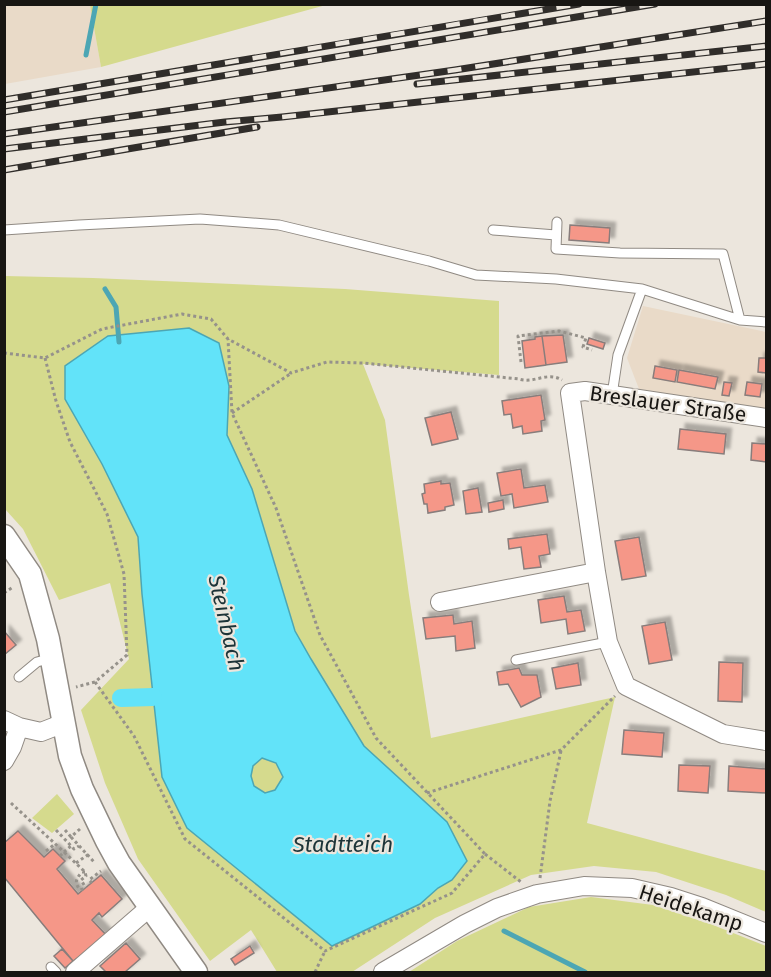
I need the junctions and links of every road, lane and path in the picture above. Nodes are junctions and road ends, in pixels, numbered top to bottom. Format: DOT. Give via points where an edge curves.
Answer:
graph roads {
  1 [pos="557,222"];
  2 [pos="4,230"];
  3 [pos="493,230"];
  4 [pos="556,235"];
  5 [pos="642,289"];
  6 [pos="740,320"];
  7 [pos="766,322"];
  8 [pos="228,339"];
  9 [pos="592,350"];
  10 [pos="4,353"];
  11 [pos="45,358"];
  12 [pos="521,362"];
  13 [pos="291,373"];
  14 [pos="570,393"];
  15 [pos="612,395"];
  16 [pos="232,413"];
  17 [pos="766,418"];
  18 [pos="4,536"];
  19 [pos="596,572"];
  20 [pos="440,602"];
  21 [pos="608,642"];
  22 [pos="52,658"];
  23 [pos="516,660"];
  24 [pos="19,677"];
  25 [pos="95,682"];
  26 [pos="626,686"];
  27 [pos="59,693"];
  28 [pos="12,723"];
  29 [pos="64,723"];
  30 [pos="766,741"];
  31 [pos="561,750"];
  32 [pos="4,761"];
  33 [pos="427,793"];
  34 [pos="11,803"];
  35 [pos="56,830"];
  36 [pos="65,830"];
  37 [pos="86,835"];
  38 [pos="71,837"];
  39 [pos="55,844"];
  40 [pos="71,846"];
  41 [pos="79,846"];
  42 [pos="46,851"];
  43 [pos="64,852"];
  44 [pos="485,854"];
  45 [pos="88,855"];
  46 [pos="60,856"];
  47 [pos="76,863"];
  48 [pos="85,872"];
  49 [pos="92,883"];
  50 [pos="537,894"];
  51 [pos="150,907"];
  52 [pos="766,933"];
  53 [pos="325,951"];
  54 [pos="75,972"];
  55 [pos="196,972"];
  56 [pos="315,972"];
  57 [pos="383,972"];
  1 -- 4 [label="lane"];
  2 -- 5 [label="lane" via="200,219 279,225 476,275"];
  3 -- 4 [label="lane"];
  4 -- 6 [label="lane" via="556,249 723,254"];
  5 -- 6 [label="lane"];
  5 -- 15 [label="lane" via="618,355"];
  6 -- 7 [label="lane"];
  8 -- 11 [label="path" via="211,319 182,314 102,329"];
  8 -- 13 [label="path"];
  8 -- 16 [label="path"];
  9 -- 12 [label="path" via="583,347 586,338 559,331 518,336"];
  10 -- 11 [label="path"];
  11 -- 25 [label="path" via="70,442 107,514 124,574 127,655"];
  13 -- 14 [label="path" via="327,362 525,381 554,376 567,384"];
  13 -- 16 [label="path"];
  14 -- 15 [label="street, Breslauer Straße"];
  14 -- 19 [label="street"];
  15 -- 17 [label="street, Breslauer Straße"];
  16 -- 33 [label="path" via="276,507 321,635 376,738"];
  18 -- 22 [label="street" via="30,574"];
  19 -- 20 [label="street"];
  19 -- 21 [label="street"];
  21 -- 23 [label="lane"];
  21 -- 26 [label="street"];
  22 -- 24 [label="lane" via="37,662"];
  22 -- 27 [label="street"];
  25 -- 27 [label="path"];
  25 -- 53 [label="path" via="134,736 185,839"];
  26 -- 30 [label="street" via="723,734"];
  26 -- 31 [label="path"];
  27 -- 29 [label="street"];
  28 -- 29 [label="street" via="40,732"];
  28 -- 32 [label="street" via="12,747"];
  29 -- 51 [label="street" via="70,756 106,841"];
  31 -- 33 [label="path"];
  31 -- 50 [label="path"];
  33 -- 44 [label="path"];
  34 -- 39 [label="path"];
  35 -- 40 [label="path"];
  36 -- 38 [label="path"];
  37 -- 38 [label="path" via="81,829"];
  38 -- 41 [label="path"];
  39 -- 42 [label="path"];
  39 -- 43 [label="path"];
  40 -- 41 [label="path"];
  40 -- 43 [label="path"];
  41 -- 45 [label="path"];
  43 -- 46 [label="path"];
  43 -- 47 [label="path"];
  44 -- 50 [label="path"];
  44 -- 53 [label="path" via="452,893"];
  45 -- 47 [label="path"];
  45 -- 49 [label="path" via="101,871 89,880"];
  47 -- 48 [label="path"];
  48 -- 48 [label="path" via="81,880 86,888 80,890 76,879"];
  50 -- 52 [label="street, Heidekamp" via="584,885 632,888 702,907"];
  50 -- 57 [label="street, Heidekamp" via="476,918"];
  51 -- 54 [label="street"];
  51 -- 55 [label="street"];
  53 -- 56 [label="path"];
}
